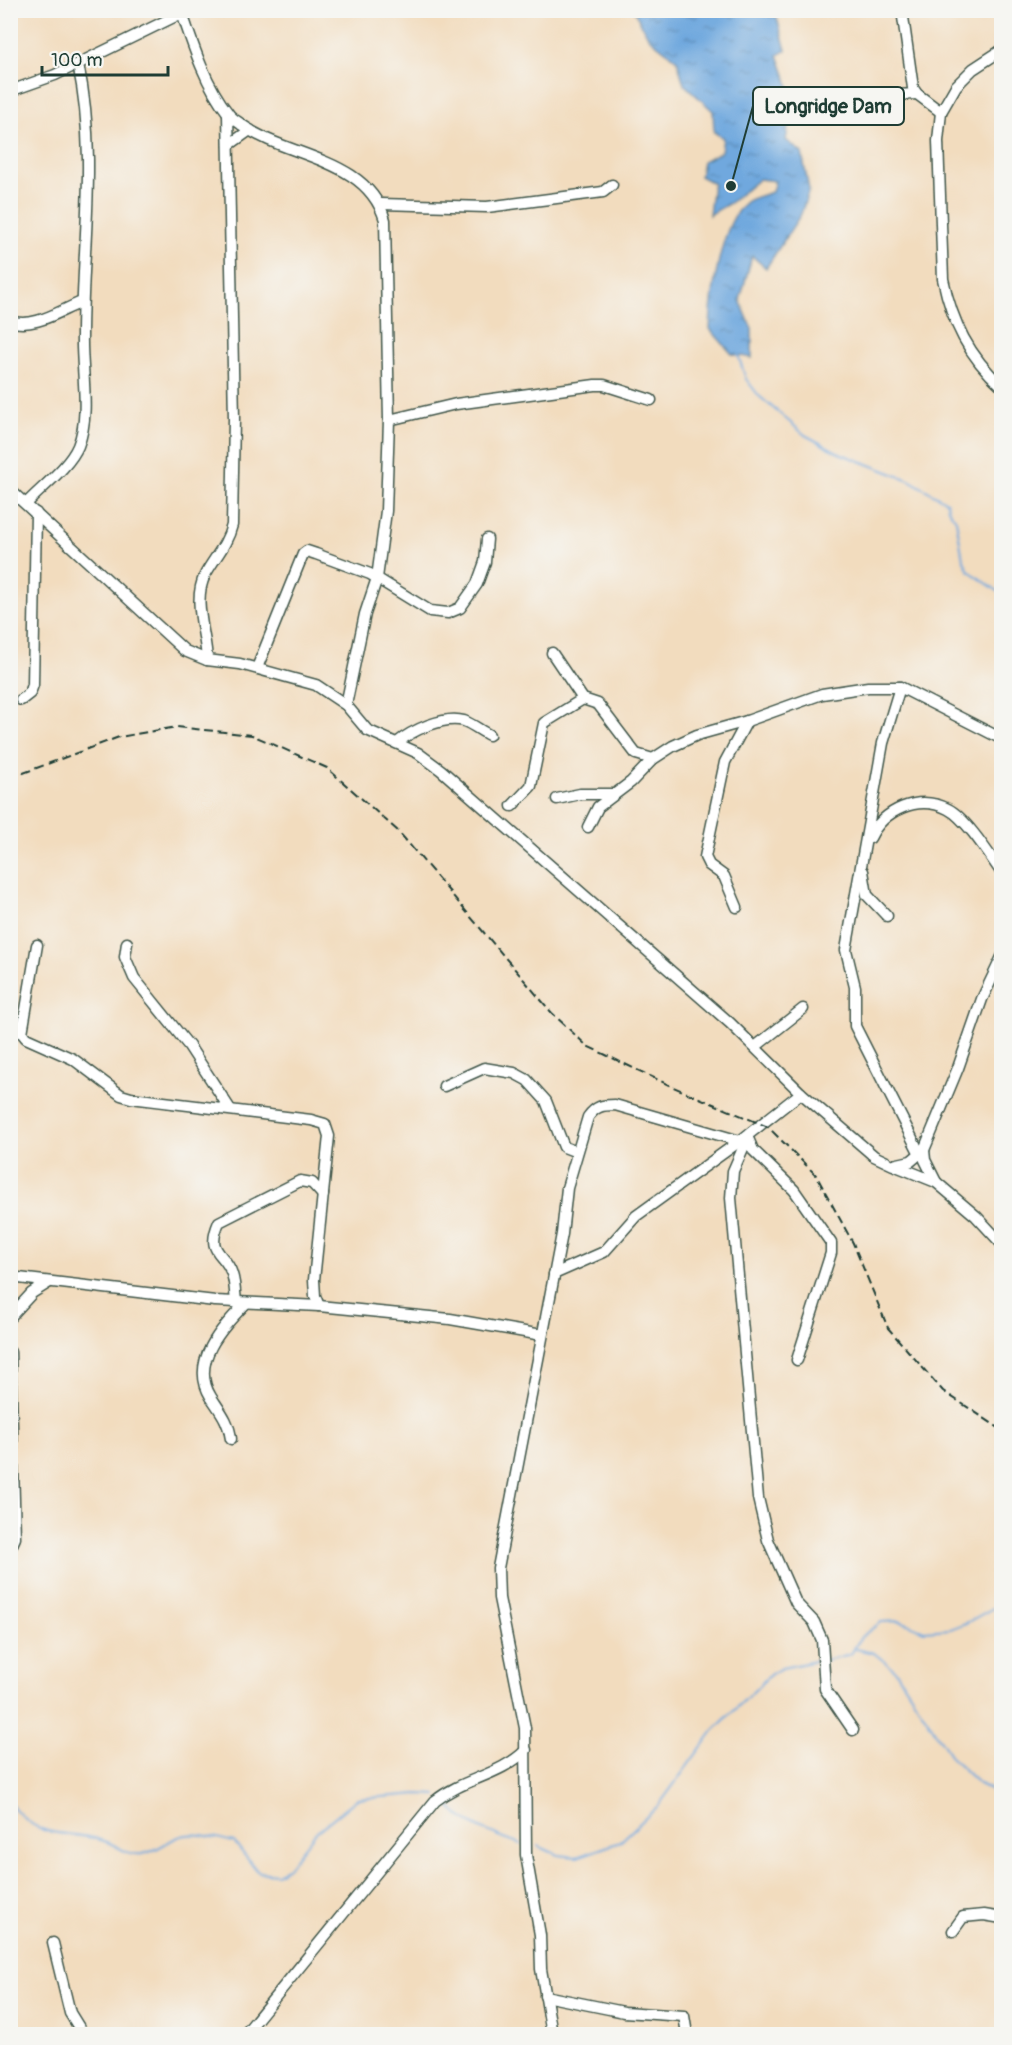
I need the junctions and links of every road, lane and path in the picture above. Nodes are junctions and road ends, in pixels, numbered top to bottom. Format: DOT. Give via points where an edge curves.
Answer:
graph roads {
  1 [pos="902,10"];
  2 [pos="183,12"];
  3 [pos="1002,50"];
  4 [pos="78,63"];
  5 [pos="10,91"];
  6 [pos="917,94"];
  7 [pos="810,99"];
  8 [pos="941,112"];
  9 [pos="228,114"];
  10 [pos="250,130"];
  11 [pos="229,145"];
  12 [pos="612,184"];
  13 [pos="381,204"];
  14 [pos="82,302"];
  15 [pos="10,321"];
  16 [pos="1002,386"];
  17 [pos="651,400"];
  18 [pos="389,420"];
  19 [pos="10,490"];
  20 [pos="26,504"];
  21 [pos="36,513"];
  22 [pos="487,539"];
  23 [pos="376,579"];
  24 [pos="552,653"];
  25 [pos="207,660"];
  26 [pos="257,668"];
  27 [pos="900,687"];
  28 [pos="583,699"];
  29 [pos="21,700"];
  30 [pos="345,705"];
  31 [pos="747,721"];
  32 [pos="489,735"];
  33 [pos="1002,739"];
  34 [pos="397,743"];
  35 [pos="653,759"];
  36 [pos="615,794"];
  37 [pos="557,799"];
  38 [pos="512,806"];
  39 [pos="588,827"];
  40 [pos="1002,873"];
  41 [pos="737,907"];
  42 [pos="887,916"];
  43 [pos="127,943"];
  44 [pos="37,945"];
  45 [pos="1002,957"];
  46 [pos="803,1009"];
  47 [pos="755,1047"];
  48 [pos="444,1086"];
  49 [pos="801,1093"];
  50 [pos="230,1109"];
  51 [pos="745,1138"];
  52 [pos="578,1152"];
  53 [pos="922,1152"];
  54 [pos="893,1165"];
  55 [pos="936,1182"];
  56 [pos="323,1195"];
  57 [pos="1002,1244"];
  58 [pos="554,1274"];
  59 [pos="10,1277"];
  60 [pos="48,1283"];
  61 [pos="241,1303"];
  62 [pos="320,1306"];
  63 [pos="10,1317"];
  64 [pos="542,1335"];
  65 [pos="10,1352"];
  66 [pos="797,1360"];
  67 [pos="231,1439"];
  68 [pos="10,1549"];
  69 [pos="853,1730"];
  70 [pos="526,1750"];
  71 [pos="1002,1918"];
  72 [pos="953,1931"];
  73 [pos="53,1943"];
  74 [pos="545,1996"];
  75 [pos="83,2034"];
  76 [pos="245,2034"];
  77 [pos="552,2034"];
  78 [pos="687,2034"];
  1 -- 6 [label="street"];
  2 -- 4 [label="street"];
  2 -- 9 [label="street" via="204,69"];
  3 -- 8 [label="street" via="956,86"];
  4 -- 5 [label="street"];
  4 -- 14 [label="street" via="87,105 89,161"];
  6 -- 7 [label="street"];
  6 -- 8 [label="street"];
  8 -- 16 [label="street" via="938,166 943,279 948,302 973,355"];
  9 -- 10 [label="street"];
  9 -- 11 [label="street"];
  10 -- 11 [label="street"];
  10 -- 13 [label="street" via="265,140 337,167 372,192"];
  11 -- 25 [label="street" via="232,525 229,537 204,577 201,591"];
  12 -- 13 [label="street" via="603,192 506,206"];
  13 -- 18 [label="street" via="385,220"];
  14 -- 15 [label="street" via="34,323"];
  14 -- 20 [label="street" via="81,435 70,458"];
  17 -- 18 [label="street" via="595,385 456,404"];
  18 -- 23 [label="street" via="386,511"];
  19 -- 20 [label="street"];
  20 -- 21 [label="street"];
  21 -- 25 [label="street" via="184,651"];
  21 -- 29 [label="street" via="33,685"];
  22 -- 23 [label="street" via="482,573 455,611 430,611"];
  23 -- 26 [label="street" via="308,551 303,554"];
  23 -- 30 [label="street"];
  24 -- 28 [label="street"];
  25 -- 26 [label="street"];
  26 -- 30 [label="street" via="316,685"];
  27 -- 31 [label="street" via="822,694"];
  27 -- 33 [label="street"];
  27 -- 53 [label="street" via="883,743 846,950 855,987 855,1026"];
  28 -- 35 [label="street" via="598,704 636,754"];
  28 -- 38 [label="street" via="544,723 531,786"];
  30 -- 34 [label="street" via="367,730"];
  31 -- 35 [label="street" via="697,735"];
  31 -- 41 [label="street" via="725,762 705,857 724,876"];
  32 -- 34 [label="street" via="464,721 448,721 416,729"];
  34 -- 47 [label="street" via="441,770"];
  35 -- 36 [label="street"];
  36 -- 37 [label="street" via="580,794"];
  36 -- 39 [label="street" via="598,807"];
  40 -- 42 [label="street" via="949,810 932,804 896,810 876,826 864,856 867,895"];
  43 -- 50 [label="street" via="125,957 134,978 189,1046"];
  44 -- 50 [label="street" via="22,1033 26,1038 84,1065 121,1095"];
  45 -- 53 [label="street"];
  46 -- 47 [label="street"];
  47 -- 49 [label="street"];
  48 -- 52 [label="street" via="484,1068 514,1073 538,1090 552,1111 564,1147"];
  49 -- 51 [label="street"];
  49 -- 54 [label="street" via="874,1156"];
  50 -- 56 [label="street" via="325,1125 329,1136"];
  51 -- 52 [label="street" via="602,1105 588,1117"];
  51 -- 58 [label="street" via="636,1216 603,1252"];
  51 -- 66 [label="street" via="794,1190 831,1243"];
  51 -- 69 [label="street" via="733,1171 731,1198 758,1497 768,1540 796,1603 814,1622 822,1640 825,1689"];
  52 -- 58 [label="street" via="567,1188"];
  53 -- 54 [label="street" via="911,1161"];
  53 -- 55 [label="street"];
  54 -- 55 [label="street"];
  55 -- 57 [label="street"];
  56 -- 61 [label="street" via="312,1183 300,1181 219,1222 215,1247 231,1271"];
  56 -- 62 [label="street" via="314,1280"];
  58 -- 64 [label="street"];
  59 -- 60 [label="street"];
  60 -- 61 [label="street"];
  60 -- 63 [label="street" via="32,1293"];
  61 -- 62 [label="street"];
  61 -- 67 [label="street" via="208,1352 203,1368 206,1386 229,1425"];
  62 -- 64 [label="street" via="472,1322"];
  64 -- 70 [label="street" via="498,1568 499,1598"];
  65 -- 68 [label="street" via="15,1538"];
  70 -- 74 [label="street" via="526,1855 540,1935"];
  70 -- 76 [label="street" via="503,1769 461,1784 435,1801"];
  71 -- 72 [label="street" via="963,1917"];
  73 -- 75 [label="street" via="70,2013"];
  74 -- 77 [label="street"];
  74 -- 78 [label="street" via="624,2012 684,2016"];
}
